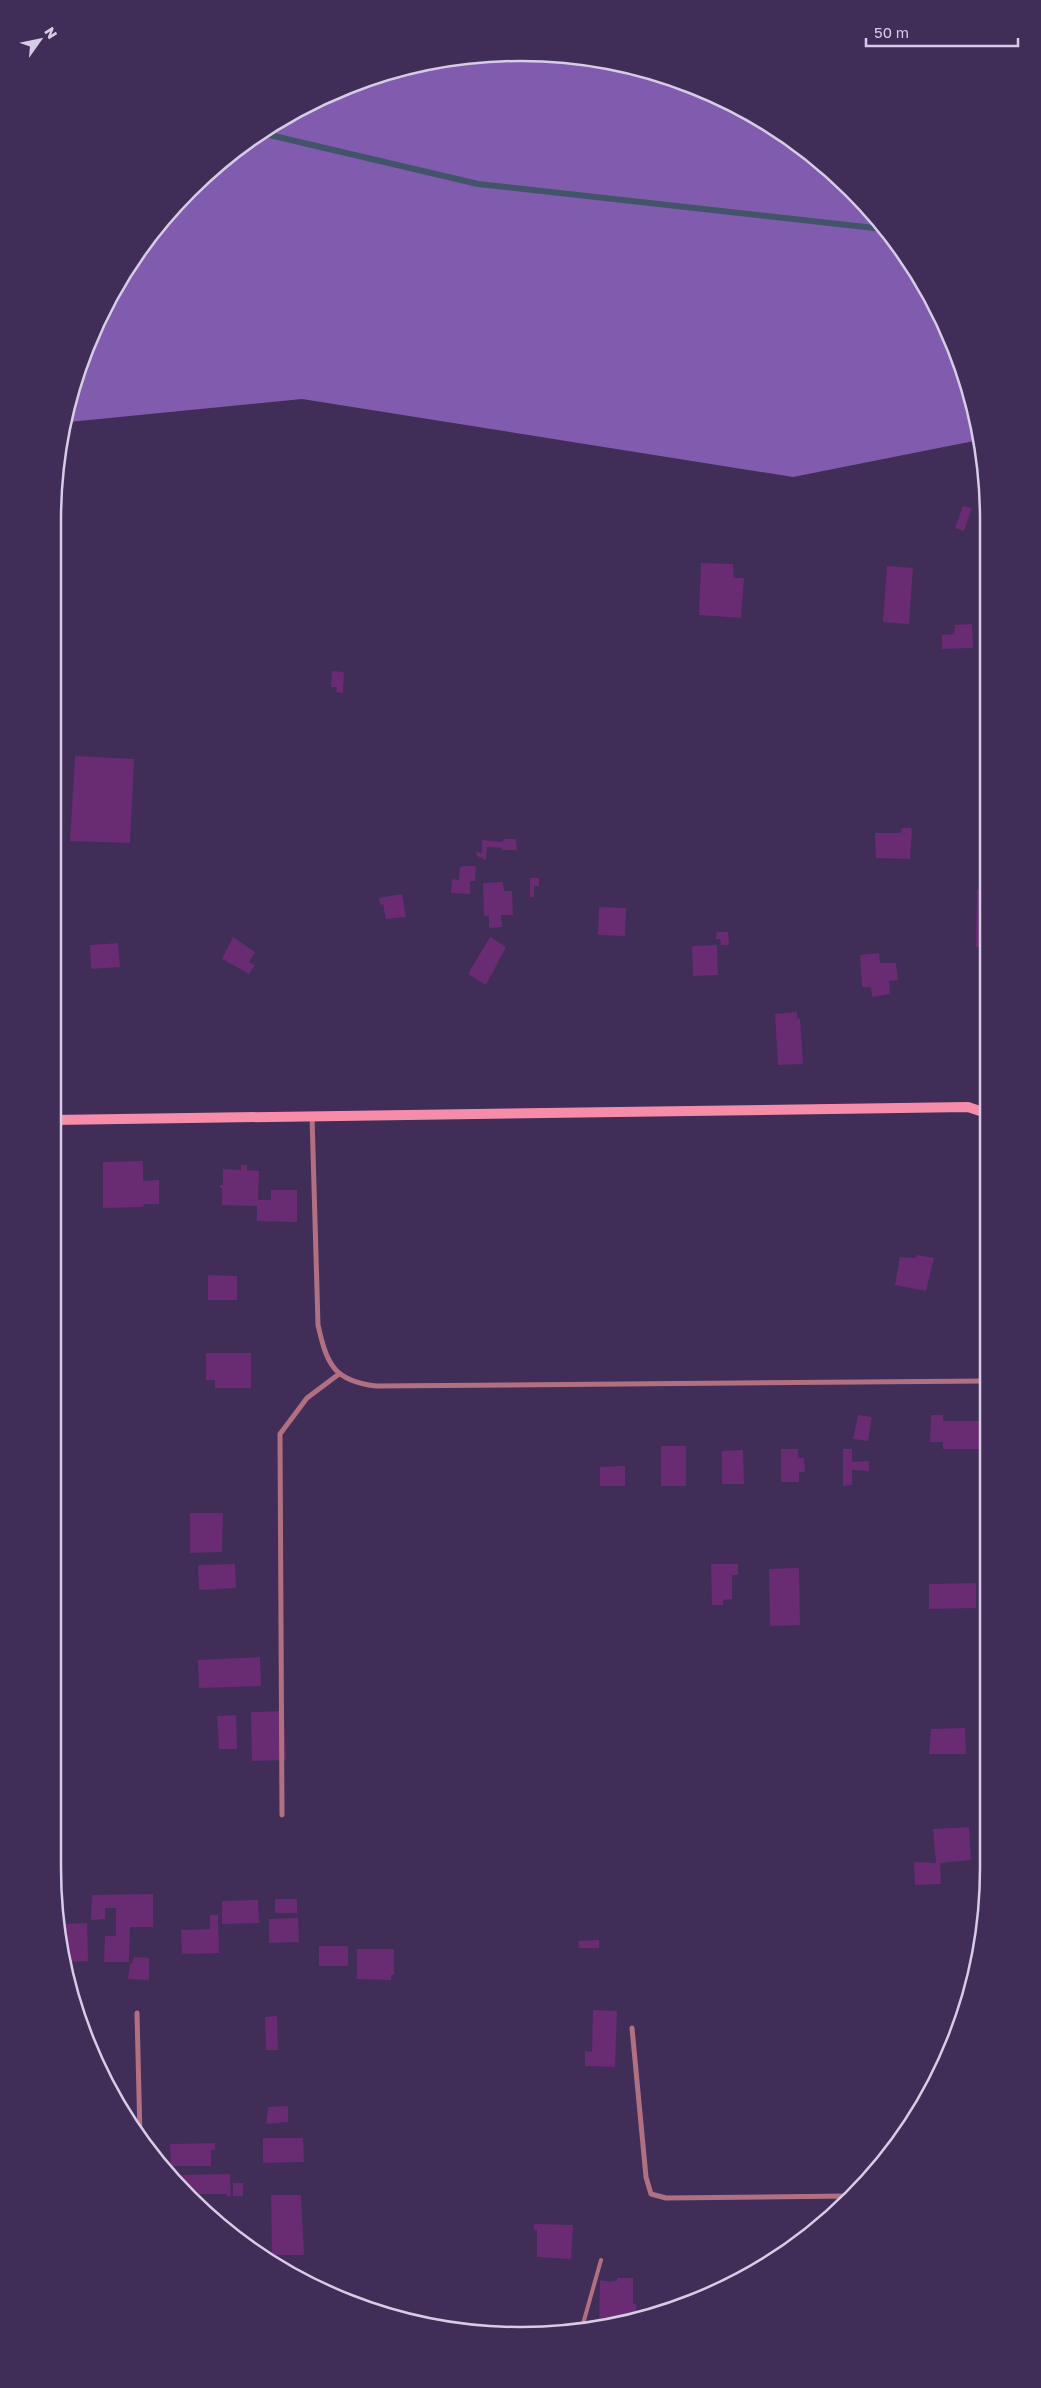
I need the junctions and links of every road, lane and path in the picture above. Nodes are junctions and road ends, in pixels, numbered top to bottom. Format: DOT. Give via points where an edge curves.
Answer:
graph roads {
  1 [pos="980,1110"];
  2 [pos="312,1116"];
  3 [pos="61,1120"];
  4 [pos="339,1374"];
  5 [pos="980,1381"];
  6 [pos="282,1815"];
  7 [pos="137,2013"];
  8 [pos="632,2028"];
  9 [pos="140,2124"];
  10 [pos="841,2196"];
  11 [pos="601,2260"];
  12 [pos="583,2322"];
  1 -- 2 [label="street" via="968,1106"];
  2 -- 3 [label="street"];
  2 -- 4 [label="street" via="318,1325 324,1352"];
  4 -- 5 [label="street" via="354,1383 376,1386"];
  4 -- 6 [label="street" via="307,1398 280,1434"];
  7 -- 9 [label="street"];
  8 -- 10 [label="street" via="646,2176 651,2194 666,2198"];
  11 -- 12 [label="lane"];
}
